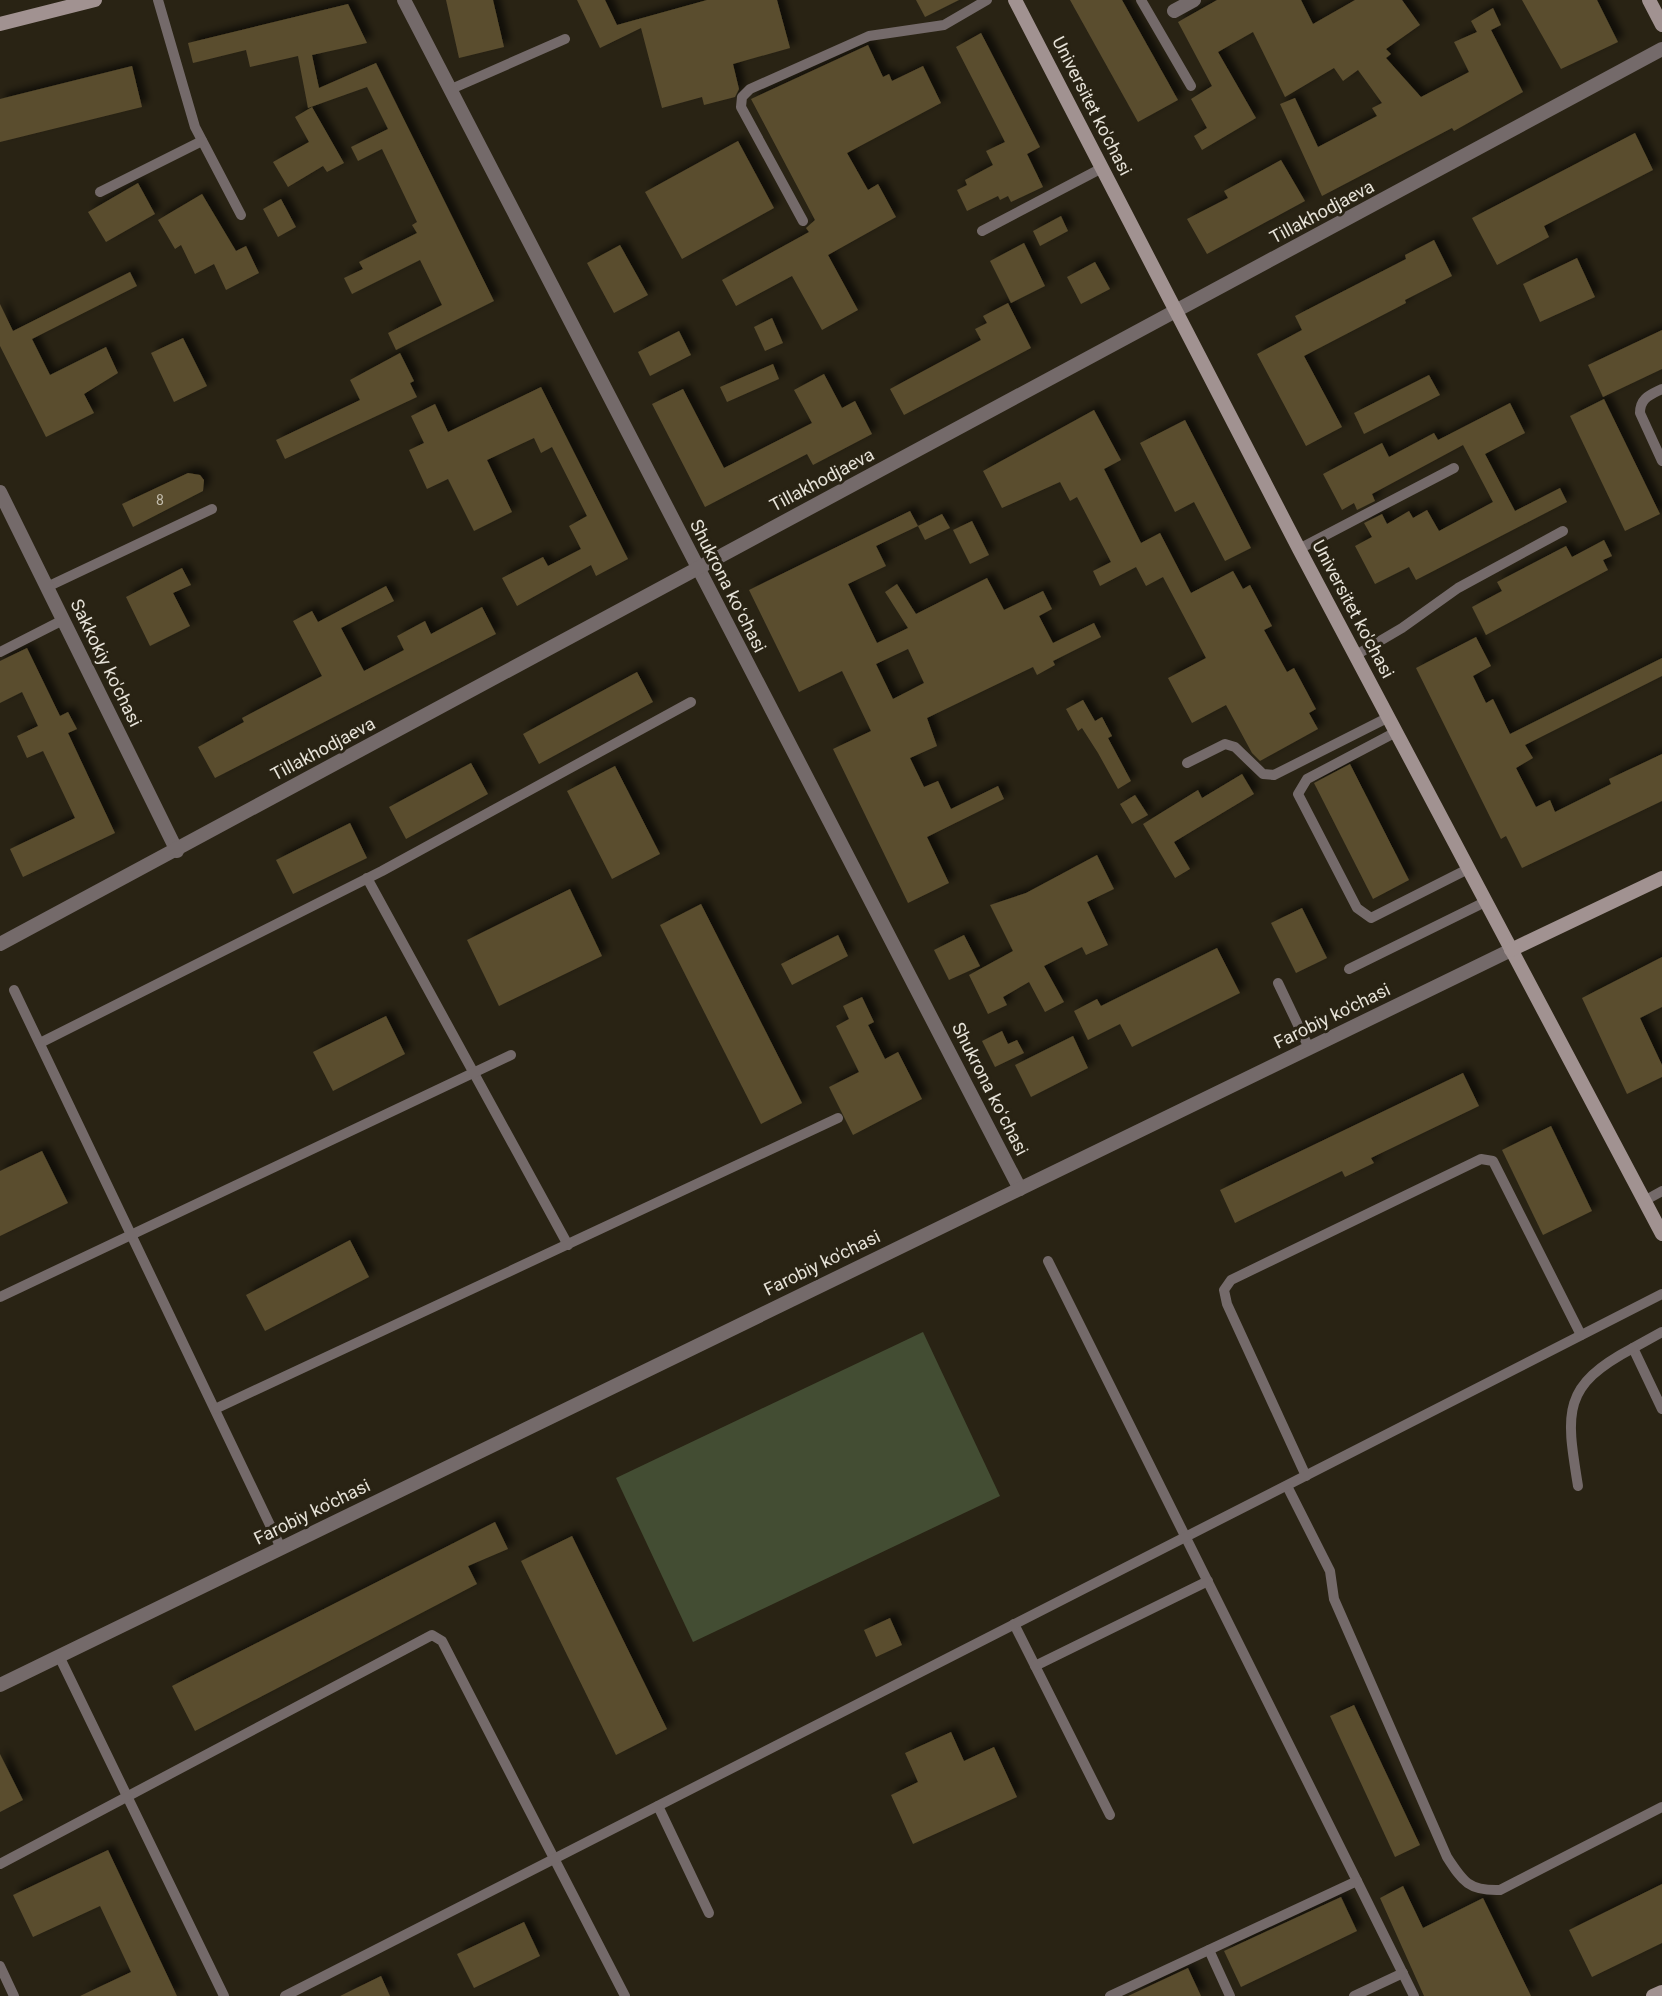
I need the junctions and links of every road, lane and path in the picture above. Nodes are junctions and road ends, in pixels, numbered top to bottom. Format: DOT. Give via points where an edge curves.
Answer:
graph roads {
  1 [pos="95,0"];
  2 [pos="158,0"];
  3 [pos="404,0"];
  4 [pos="987,0"];
  5 [pos="1015,0"];
  6 [pos="1140,0"];
  7 [pos="1194,0"];
  8 [pos="1649,0"];
  9 [pos="1174,11"];
  10 [pos="0,24"];
  11 [pos="1662,25"];
  12 [pos="565,39"];
  13 [pos="1662,49"];
  14 [pos="1191,86"];
  15 [pos="449,90"];
  16 [pos="202,141"];
  17 [pos="1102,168"];
  18 [pos="100,192"];
  19 [pos="241,215"];
  20 [pos="803,221"];
  21 [pos="982,231"];
  22 [pos="1177,312"];
  23 [pos="1662,389"];
  24 [pos="1662,461"];
  25 [pos="1454,468"];
  26 [pos="1,498"];
  27 [pos="212,509"];
  28 [pos="1563,531"];
  29 [pos="1299,548"];
  30 [pos="698,568"];
  31 [pos="47,587"];
  32 [pos="64,620"];
  33 [pos="0,652"];
  34 [pos="1356,655"];
  35 [pos="691,702"];
  36 [pos="1389,717"];
  37 [pos="1396,732"];
  38 [pos="1186,763"];
  39 [pos="177,850"];
  40 [pos="1468,869"];
  41 [pos="367,878"];
  42 [pos="1662,878"];
  43 [pos="1485,902"];
  44 [pos="0,944"];
  45 [pos="1511,950"];
  46 [pos="1349,969"];
  47 [pos="1278,983"];
  48 [pos="14,990"];
  49 [pos="40,1043"];
  50 [pos="1309,1048"];
  51 [pos="511,1055"];
  52 [pos="474,1074"];
  53 [pos="838,1118"];
  54 [pos="1020,1189"];
  55 [pos="1662,1191"];
  56 [pos="1644,1200"];
  57 [pos="133,1234"];
  58 [pos="1662,1234"];
  59 [pos="568,1245"];
  60 [pos="1048,1261"];
  61 [pos="1662,1294"];
  62 [pos="0,1297"];
  63 [pos="1661,1334"];
  64 [pos="1581,1335"];
  65 [pos="1633,1348"];
  66 [pos="215,1409"];
  67 [pos="1662,1409"];
  68 [pos="1306,1476"];
  69 [pos="1287,1486"];
  70 [pos="1578,1486"];
  71 [pos="1186,1537"];
  72 [pos="281,1548"];
  73 [pos="1208,1580"];
  74 [pos="1014,1624"];
  75 [pos="59,1656"];
  76 [pos="1035,1665"];
  77 [pos="0,1685"];
  78 [pos="128,1798"];
  79 [pos="658,1806"];
  80 [pos="1662,1807"];
  81 [pos="1110,1815"];
  82 [pos="556,1858"];
  83 [pos="0,1864"];
  84 [pos="1357,1881"];
  85 [pos="709,1913"];
  86 [pos="1209,1950"];
  87 [pos="0,1966"];
  88 [pos="1403,1973"];
  89 [pos="1662,1992"];
  90 [pos="14,1996"];
  91 [pos="224,1996"];
  92 [pos="285,1996"];
  93 [pos="625,1996"];
  94 [pos="1110,1996"];
  95 [pos="1230,1996"];
  96 [pos="1354,1996"];
  97 [pos="1414,1996"];
  98 [pos="1653,1996"];
  1 -- 10 [label="main road"];
  2 -- 16 [label="lane"];
  3 -- 15 [label="street, Shukrona koʻchasi"];
  4 -- 20 [label="lane" via="944,25 869,36 741,97 741,107"];
  5 -- 17 [label="main road, Universitet ko'chasi"];
  6 -- 14 [label="lane"];
  7 -- 9 [label="street"];
  8 -- 11 [label="main road"];
  12 -- 15 [label="lane"];
  13 -- 22 [label="street, Tillakhodjaeva"];
  15 -- 30 [label="street, Shukrona koʻchasi"];
  16 -- 18 [label="lane"];
  16 -- 19 [label="lane"];
  17 -- 21 [label="lane"];
  17 -- 22 [label="main road, Universitet ko'chasi"];
  22 -- 29 [label="main road, Universitet ko'chasi"];
  22 -- 30 [label="street, Tillakhodjaeva"];
  23 -- 24 [label="lane" via="1644,398 1640,412"];
  25 -- 29 [label="lane"];
  26 -- 31 [label="street, Sakkokiy ko'chasi"];
  27 -- 31 [label="lane"];
  28 -- 34 [label="lane" via="1458,587"];
  29 -- 34 [label="main road, Universitet ko'chasi"];
  30 -- 39 [label="street, Tillakhodjaeva"];
  30 -- 54 [label="street, Shukrona koʻchasi"];
  31 -- 32 [label="street, Sakkokiy ko'chasi"];
  32 -- 33 [label="lane"];
  32 -- 39 [label="street, Sakkokiy ko'chasi"];
  34 -- 36 [label="main road, Universitet ko'chasi"];
  35 -- 41 [label="lane"];
  36 -- 37 [label="main road, Universitet ko'chasi"];
  36 -- 38 [label="lane" via="1274,775 1263,774 1235,747 1224,744"];
  37 -- 40 [label="main road, Universitet ko'chasi"];
  37 -- 40 [label="lane" via="1307,779 1298,794 1357,908 1371,918"];
  39 -- 44 [label="street, Tillakhodjaeva"];
  40 -- 43 [label="main road, Universitet ko'chasi"];
  41 -- 49 [label="lane"];
  41 -- 52 [label="lane"];
  42 -- 45 [label="main road, Farobiy ko'chasi"];
  43 -- 45 [label="main road, Universitet ko'chasi"];
  43 -- 46 [label="lane"];
  45 -- 50 [label="street, Farobiy ko'chasi"];
  45 -- 56 [label="main road, Universitet ko'chasi"];
  47 -- 50 [label="lane"];
  48 -- 49 [label="lane"];
  49 -- 57 [label="lane"];
  50 -- 54 [label="street, Farobiy ko'chasi"];
  51 -- 52 [label="lane"];
  52 -- 57 [label="lane"];
  52 -- 59 [label="lane"];
  53 -- 59 [label="lane"];
  54 -- 72 [label="street, Farobiy ko'chasi"];
  55 -- 56 [label="lane"];
  56 -- 58 [label="main road, Universitet ko'chasi"];
  57 -- 62 [label="lane"];
  57 -- 66 [label="lane"];
  59 -- 66 [label="lane"];
  60 -- 71 [label="lane"];
  61 -- 64 [label="lane"];
  63 -- 65 [label="lane"];
  64 -- 68 [label="lane"];
  64 -- 68 [label="lane" via="1493,1161 1481,1159 1231,1280 1224,1290 1227,1304"];
  65 -- 67 [label="lane"];
  65 -- 70 [label="lane" via="1600,1366 1572,1402 1571,1441"];
  66 -- 72 [label="lane"];
  68 -- 69 [label="lane"];
  69 -- 71 [label="lane"];
  69 -- 80 [label="lane" via="1330,1571 1334,1600 1447,1857 1462,1880 1480,1890 1500,1890"];
  71 -- 73 [label="lane"];
  71 -- 74 [label="lane"];
  72 -- 75 [label="street, Farobiy ko'chasi"];
  73 -- 76 [label="lane"];
  73 -- 84 [label="lane"];
  74 -- 76 [label="lane"];
  74 -- 79 [label="lane"];
  75 -- 77 [label="street, Farobiy ko'chasi"];
  75 -- 78 [label="lane"];
  76 -- 81 [label="lane"];
  78 -- 82 [label="lane" via="432,1635 442,1641"];
  78 -- 83 [label="lane"];
  78 -- 91 [label="lane"];
  79 -- 82 [label="lane"];
  79 -- 85 [label="lane"];
  82 -- 92 [label="lane"];
  82 -- 93 [label="lane"];
  84 -- 86 [label="lane"];
  84 -- 88 [label="lane"];
  86 -- 94 [label="lane"];
  86 -- 95 [label="lane"];
  87 -- 90 [label="lane"];
  88 -- 96 [label="lane"];
  88 -- 97 [label="lane"];
  89 -- 98 [label="main road"];
}
